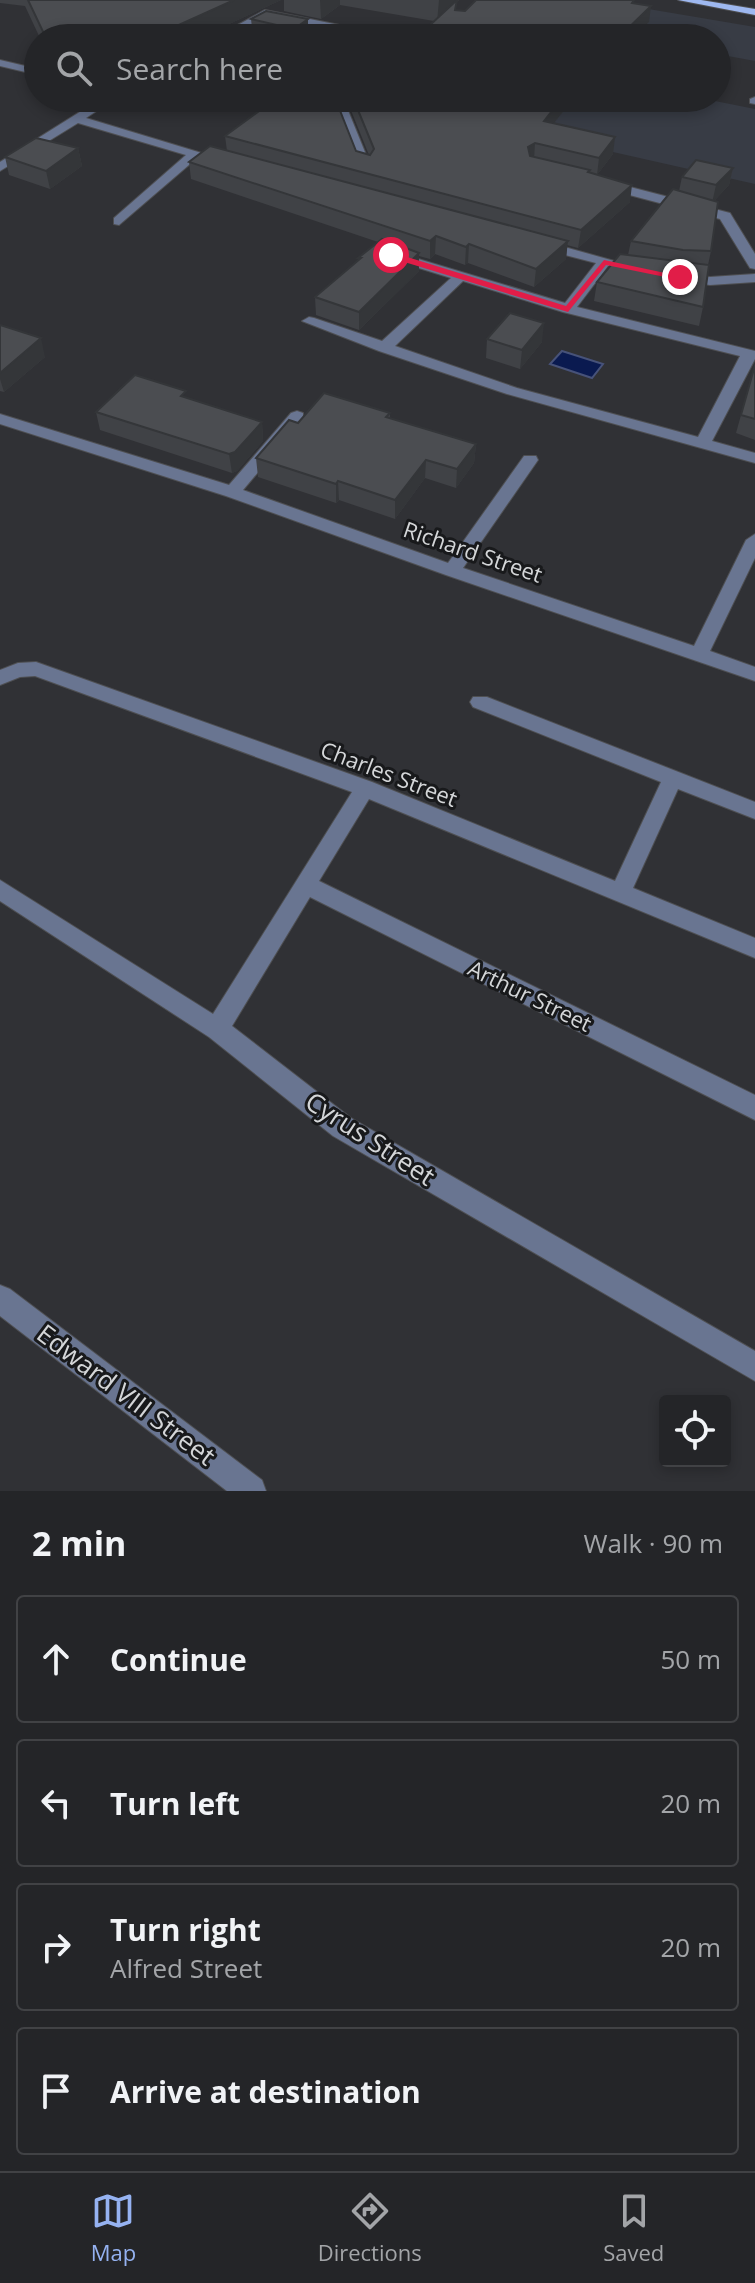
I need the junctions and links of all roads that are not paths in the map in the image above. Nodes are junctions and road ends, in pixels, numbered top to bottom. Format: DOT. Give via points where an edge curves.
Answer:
graph roads {
  1 [pos="272,0"];
  2 [pos="683,0"];
  3 [pos="285,4"];
  4 [pos="755,12"];
  5 [pos="265,13"];
  6 [pos="245,24"];
  7 [pos="320,24"];
  8 [pos="0,63"];
  9 [pos="24,69"];
  10 [pos="87,112"];
  11 [pos="343,112"];
  12 [pos="75,119"];
  13 [pos="194,154"];
  14 [pos="241,166"];
  15 [pos="0,167"];
  16 [pos="365,167"];
  17 [pos="594,182"];
  18 [pos="119,221"];
  19 [pos="530,241"];
  20 [pos="391,255"];
  21 [pos="604,262"];
  22 [pos="755,265"];
  23 [pos="649,271"];
  24 [pos="665,274"];
  25 [pos="460,277"];
  26 [pos="755,278"];
  27 [pos="568,309"];
  28 [pos="309,321"];
  29 [pos="384,348"];
  30 [pos="752,355"];
  31 [pos="297,416"];
  32 [pos="0,419"];
  33 [pos="703,443"];
  34 [pos="755,458"];
  35 [pos="530,460"];
  36 [pos="232,492"];
  37 [pos="755,540"];
  38 [pos="452,571"];
  39 [pos="699,654"];
  40 [pos="755,674"];
  41 [pos="0,678"];
  42 [pos="480,702"];
  43 [pos="673,779"];
  44 [pos="365,788"];
  45 [pos="755,811"];
  46 [pos="306,885"];
  47 [pos="0,889"];
  48 [pos="620,893"];
  49 [pos="755,948"];
  50 [pos="217,1029"];
  51 [pos="755,1108"];
  52 [pos="0,1299"];
  53 [pos="755,1367"];
  54 [pos="251,1491"];
  1 -- 5 [label="street"];
  2 -- 4 [label="main road"];
  3 -- 5 [label="street"];
  5 -- 6 [label="street"];
  5 -- 7 [label="street"];
  8 -- 9 [label="street"];
  10 -- 12 [label="street"];
  11 -- 16 [label="street"];
  12 -- 13 [label="street"];
  12 -- 15 [label="street"];
  13 -- 14 [label="street"];
  13 -- 18 [label="street"];
  17 -- 22 [label="street" via="725,216"];
  19 -- 21 [label="street"];
  20 -- 25 [label="street"];
  21 -- 23 [label="street"];
  21 -- 27 [label="street"];
  24 -- 26 [label="street" via="710,281"];
  25 -- 27 [label="street"];
  25 -- 29 [label="street"];
  27 -- 30 [label="street"];
  28 -- 29 [label="street"];
  29 -- 33 [label="street" via="512,391"];
  30 -- 33 [label="street"];
  31 -- 36 [label="street"];
  32 -- 36 [label="street, Richard Street"];
  33 -- 34 [label="street"];
  35 -- 38 [label="street"];
  36 -- 38 [label="street, Richard Street"];
  37 -- 39 [label="street"];
  38 -- 39 [label="street, Richard Street"];
  39 -- 40 [label="street, Richard Street"];
  41 -- 44 [label="street, Charles Street" via="36,669"];
  42 -- 43 [label="street"];
  43 -- 45 [label="street"];
  43 -- 48 [label="street"];
  44 -- 46 [label="street"];
  44 -- 48 [label="street, Charles Street"];
  46 -- 50 [label="street"];
  46 -- 51 [label="street, Arthur Street"];
  47 -- 50 [label="street, Cyrus Street"];
  48 -- 49 [label="street, Charles Street"];
  50 -- 53 [label="street, Cyrus Street" via="342,1127"];
  52 -- 54 [label="street, Edward VIII Street"];
}
